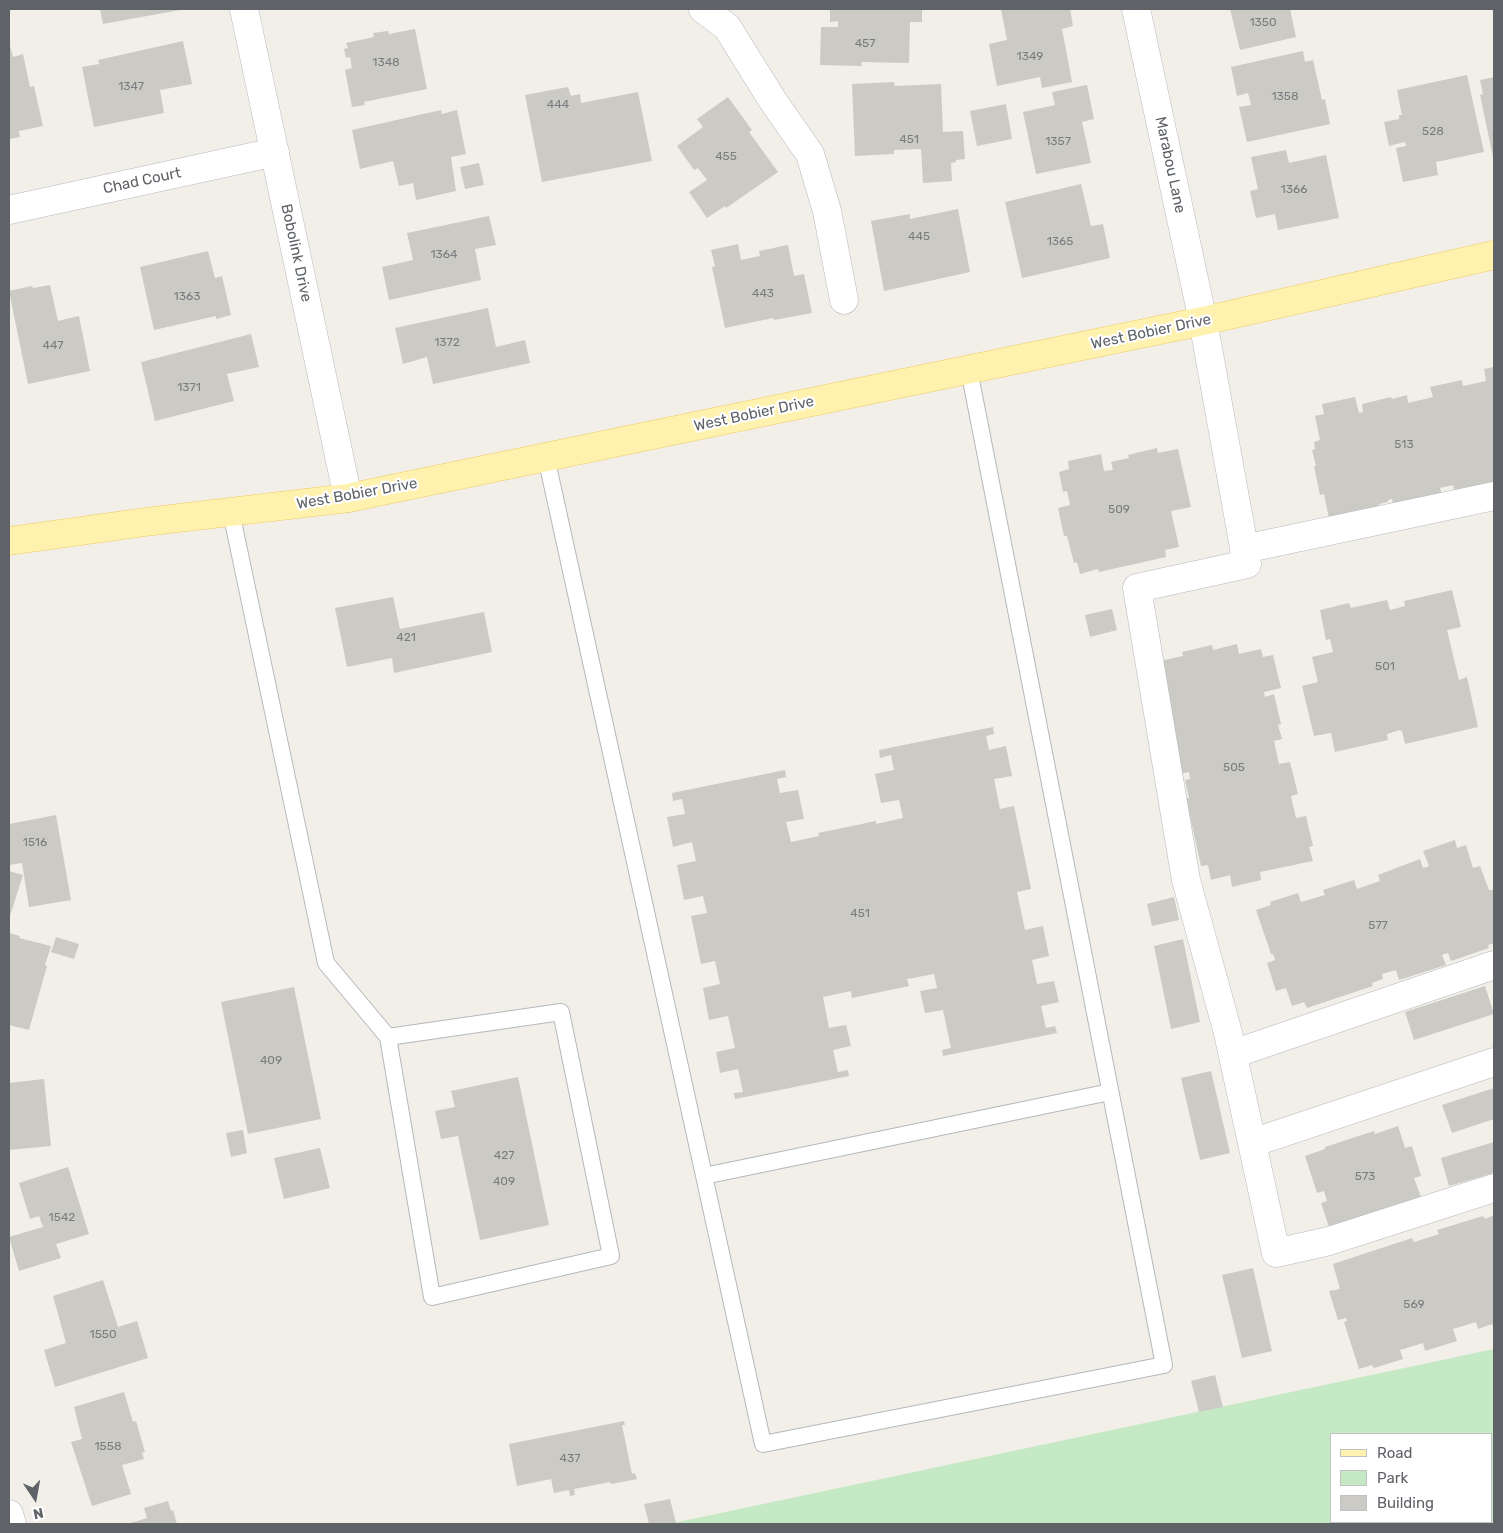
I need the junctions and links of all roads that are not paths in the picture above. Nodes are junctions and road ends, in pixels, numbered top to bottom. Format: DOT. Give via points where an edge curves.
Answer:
graph roads {
  1 [pos="244,9"];
  2 [pos="703,9"];
  3 [pos="1136,9"];
  4 [pos="275,152"];
  5 [pos="9,210"];
  6 [pos="1494,256"];
  7 [pos="844,300"];
  8 [pos="1203,321"];
  9 [pos="969,370"];
  10 [pos="546,457"];
  11 [pos="348,498"];
  12 [pos="1493,503"];
  13 [pos="231,512"];
  14 [pos="9,541"];
  15 [pos="1244,550"];
  16 [pos="1494,965"];
  17 [pos="388,1037"];
  18 [pos="1233,1054"];
  19 [pos="1494,1062"];
  20 [pos="1110,1092"];
  21 [pos="1252,1143"];
  22 [pos="704,1176"];
  23 [pos="1494,1188"];
  24 [pos="9,1514"];
  25 [pos="12,1524"];
  1 -- 4 [label="street, Bobolink Drive"];
  2 -- 7 [label="street" via="727,26 810,154 827,212"];
  3 -- 8 [label="street, Marabou Lane"];
  4 -- 5 [label="street, Chad Court"];
  4 -- 11 [label="street, Bobolink Drive"];
  6 -- 8 [label="main road, West Bobier Drive"];
  8 -- 9 [label="main road, West Bobier Drive"];
  8 -- 15 [label="street, Marabou Lane"];
  9 -- 10 [label="main road, West Bobier Drive"];
  9 -- 20 [label="lane"];
  10 -- 11 [label="main road, West Bobier Drive"];
  10 -- 22 [label="lane"];
  11 -- 13 [label="main road, West Bobier Drive"];
  12 -- 15 [label="street"];
  13 -- 14 [label="main road, West Bobier Drive"];
  13 -- 17 [label="lane" via="326,963"];
  15 -- 18 [label="street" via="1247,564 1137,588 1186,880"];
  16 -- 18 [label="street"];
  17 -- 17 [label="lane" via="561,1012 612,1256 432,1297"];
  18 -- 21 [label="street"];
  19 -- 21 [label="street"];
  20 -- 22 [label="lane"];
  20 -- 22 [label="lane" via="1164,1366 763,1444"];
  21 -- 23 [label="street" via="1276,1253 1329,1241"];
  24 -- 25 [label="street"];
}
